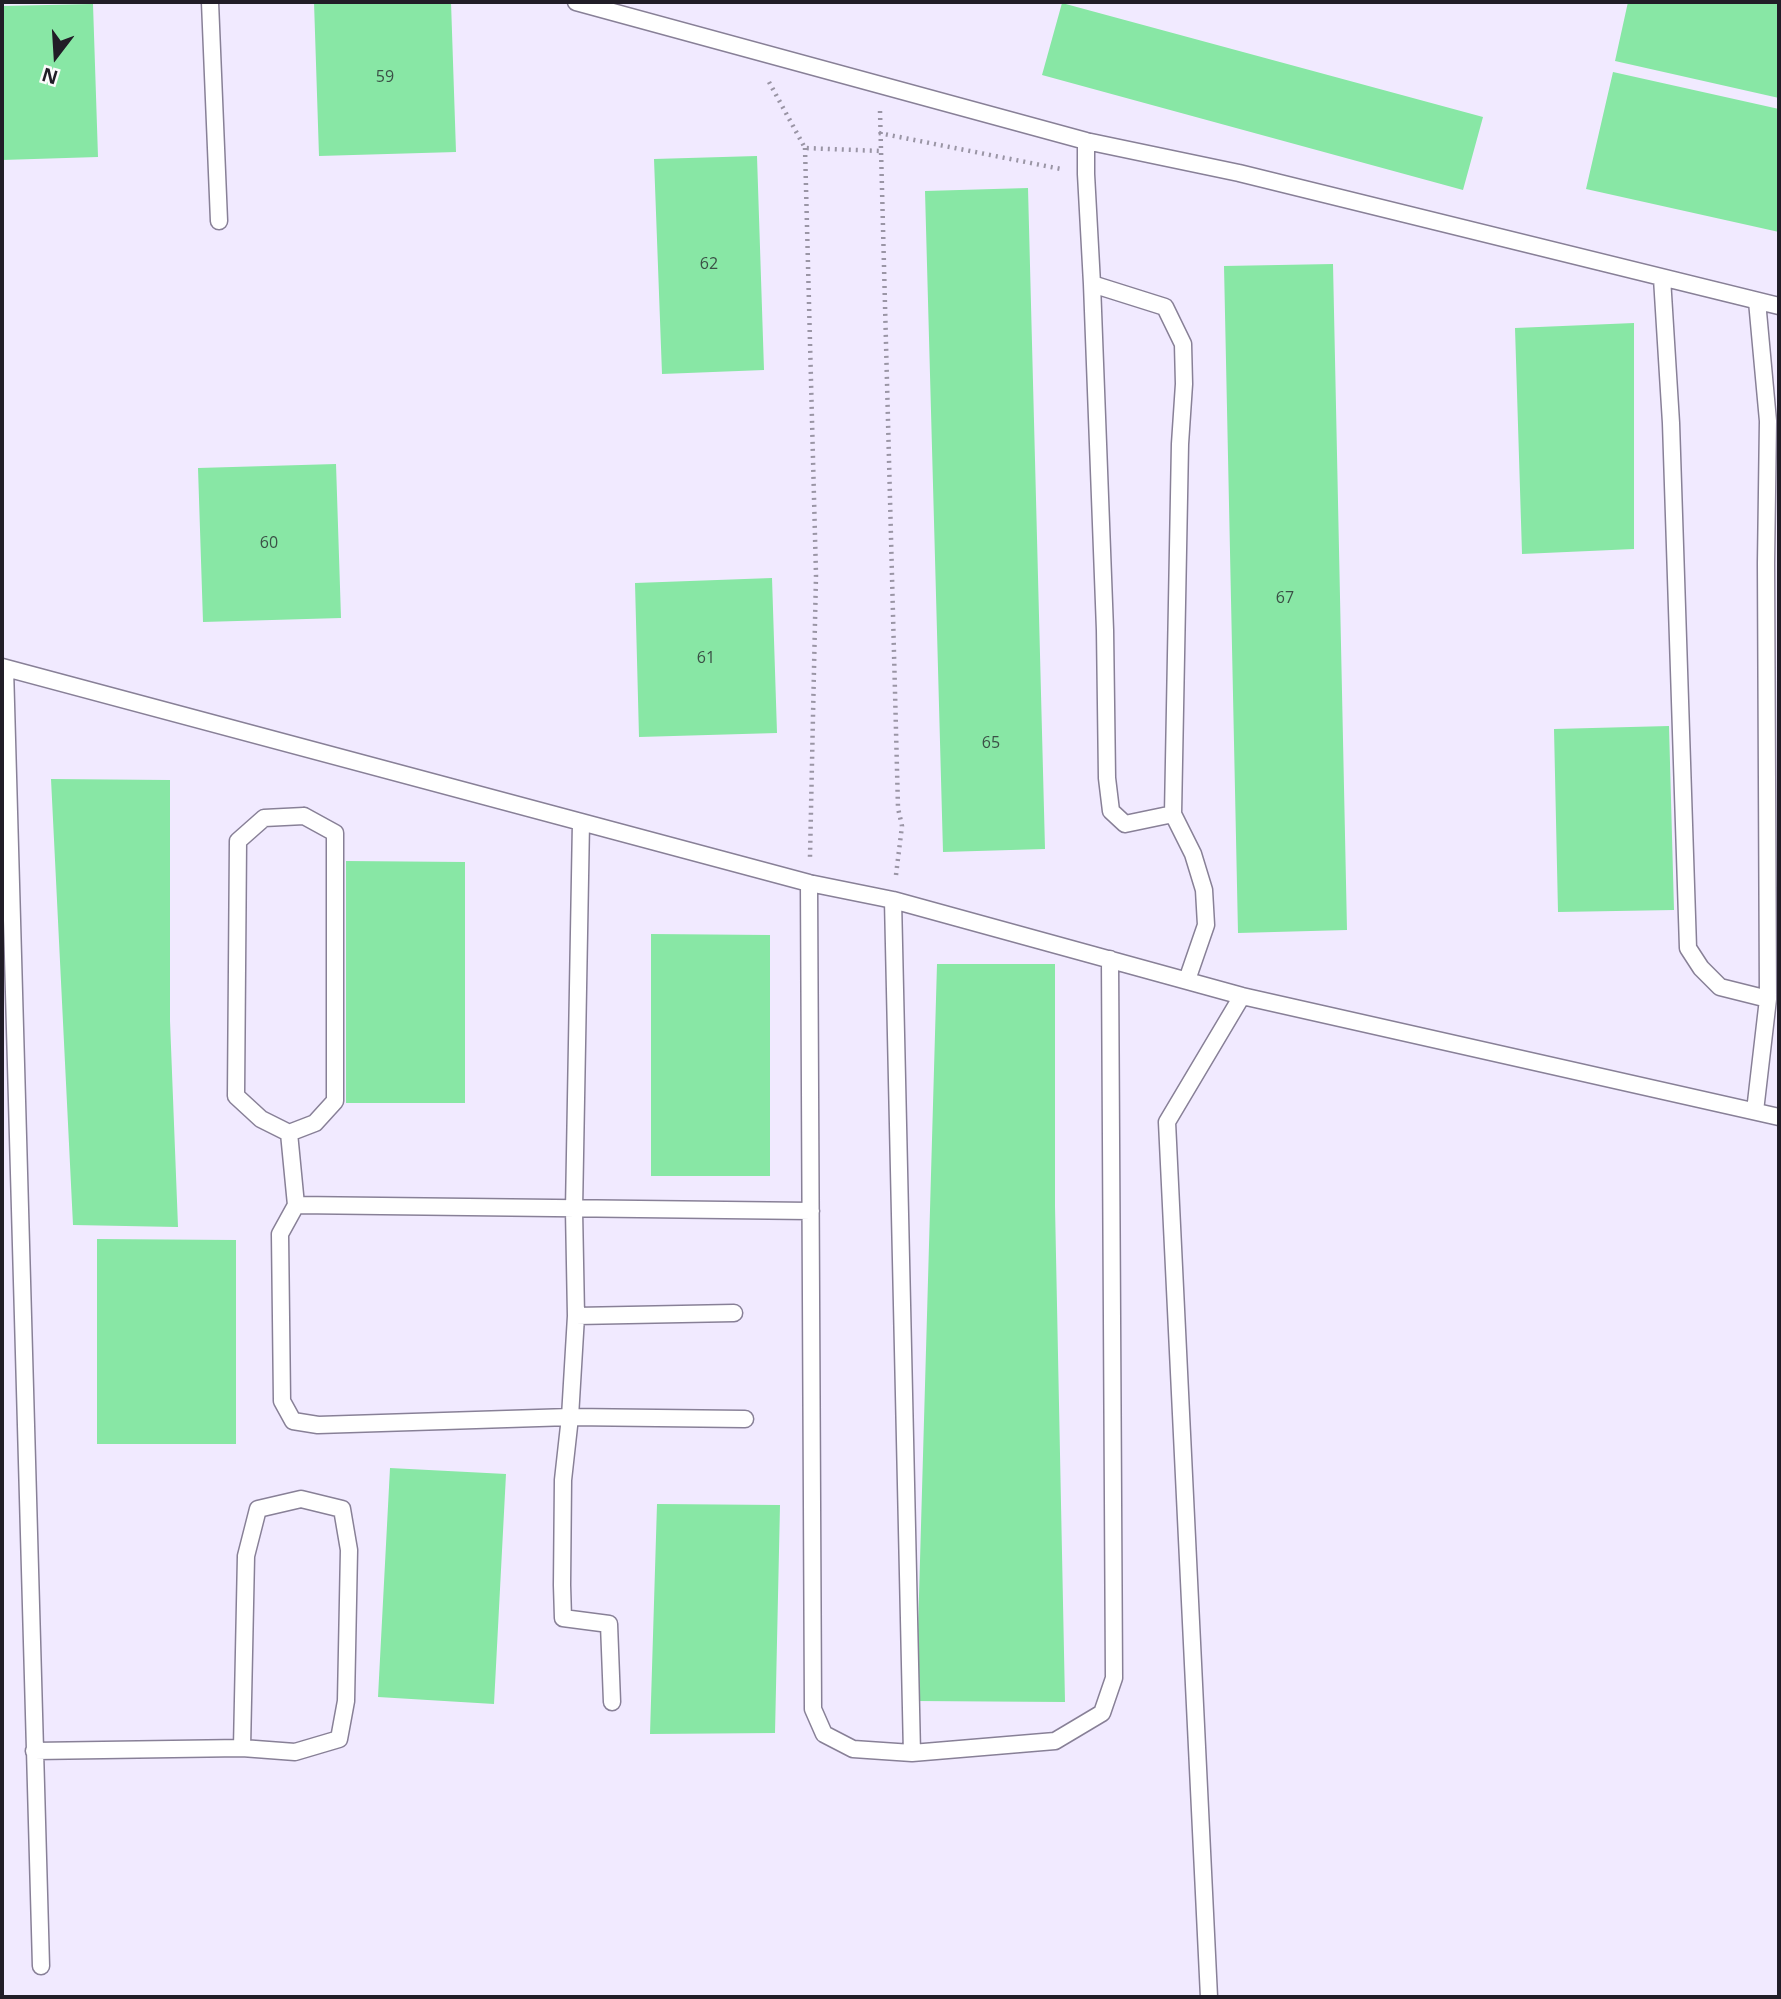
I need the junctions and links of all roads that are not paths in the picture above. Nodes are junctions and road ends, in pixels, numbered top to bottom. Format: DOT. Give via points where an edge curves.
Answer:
graph roads {
  1 [pos="210,2"];
  2 [pos="576,2"];
  3 [pos="1086,141"];
  4 [pos="219,221"];
  5 [pos="1662,278"];
  6 [pos="1092,284"];
  7 [pos="1757,301"];
  8 [pos="1779,306"];
  9 [pos="3,668"];
  10 [pos="1173,814"];
  11 [pos="581,822"];
  12 [pos="809,883"];
  13 [pos="893,900"];
  14 [pos="1110,959"];
  15 [pos="1187,980"];
  16 [pos="1242,996"];
  17 [pos="1768,999"];
  18 [pos="8,1011"];
  19 [pos="1755,1111"];
  20 [pos="1779,1117"];
  21 [pos="289,1133"];
  22 [pos="296,1205"];
  23 [pos="575,1210"];
  24 [pos="811,1211"];
  25 [pos="734,1313"];
  26 [pos="576,1316"];
  27 [pos="570,1417"];
  28 [pos="745,1419"];
  29 [pos="612,1702"];
  30 [pos="242,1748"];
  31 [pos="34,1751"];
  32 [pos="912,1753"];
  33 [pos="41,1966"];
  34 [pos="1209,1997"];
  1 -- 4 [label="lane"];
  2 -- 3 [label="lane"];
  3 -- 5 [label="lane" via="1252,176"];
  3 -- 6 [label="lane"];
  5 -- 7 [label="lane"];
  5 -- 17 [label="lane" via="1688,948 1720,987"];
  6 -- 10 [label="lane" via="1166,307 1183,344"];
  6 -- 10 [label="lane" via="1111,811 1125,824"];
  7 -- 8 [label="lane"];
  7 -- 17 [label="lane" via="1768,421"];
  9 -- 11 [label="lane"];
  9 -- 18 [label="lane"];
  10 -- 15 [label="lane" via="1204,890 1206,925"];
  11 -- 12 [label="lane"];
  11 -- 23 [label="lane"];
  12 -- 13 [label="lane"];
  12 -- 24 [label="lane"];
  13 -- 14 [label="lane"];
  13 -- 32 [label="lane"];
  14 -- 15 [label="lane"];
  14 -- 32 [label="lane" via="1114,1678 1102,1713 1055,1741"];
  15 -- 16 [label="lane"];
  16 -- 19 [label="lane"];
  16 -- 34 [label="lane" via="1167,1122"];
  17 -- 19 [label="lane"];
  18 -- 31 [label="lane"];
  19 -- 20 [label="lane"];
  21 -- 21 [label="lane" via="261,1119 236,1096 238,841 264,818 304,816 335,832 335,1101 315,1123"];
  21 -- 22 [label="lane"];
  22 -- 23 [label="lane"];
  22 -- 27 [label="lane" via="280,1234 282,1401 293,1421 318,1425"];
  23 -- 24 [label="lane"];
  23 -- 26 [label="lane"];
  24 -- 32 [label="lane" via="813,1709 824,1734 853,1749"];
  25 -- 26 [label="lane"];
  26 -- 27 [label="lane"];
  27 -- 28 [label="lane"];
  27 -- 29 [label="lane" via="563,1480 563,1618 609,1624"];
  30 -- 30 [label="lane" via="295,1752 339,1739 346,1702 349,1564 342,1509 301,1499 258,1509 246,1556"];
  30 -- 31 [label="lane"];
  31 -- 33 [label="lane"];
}
